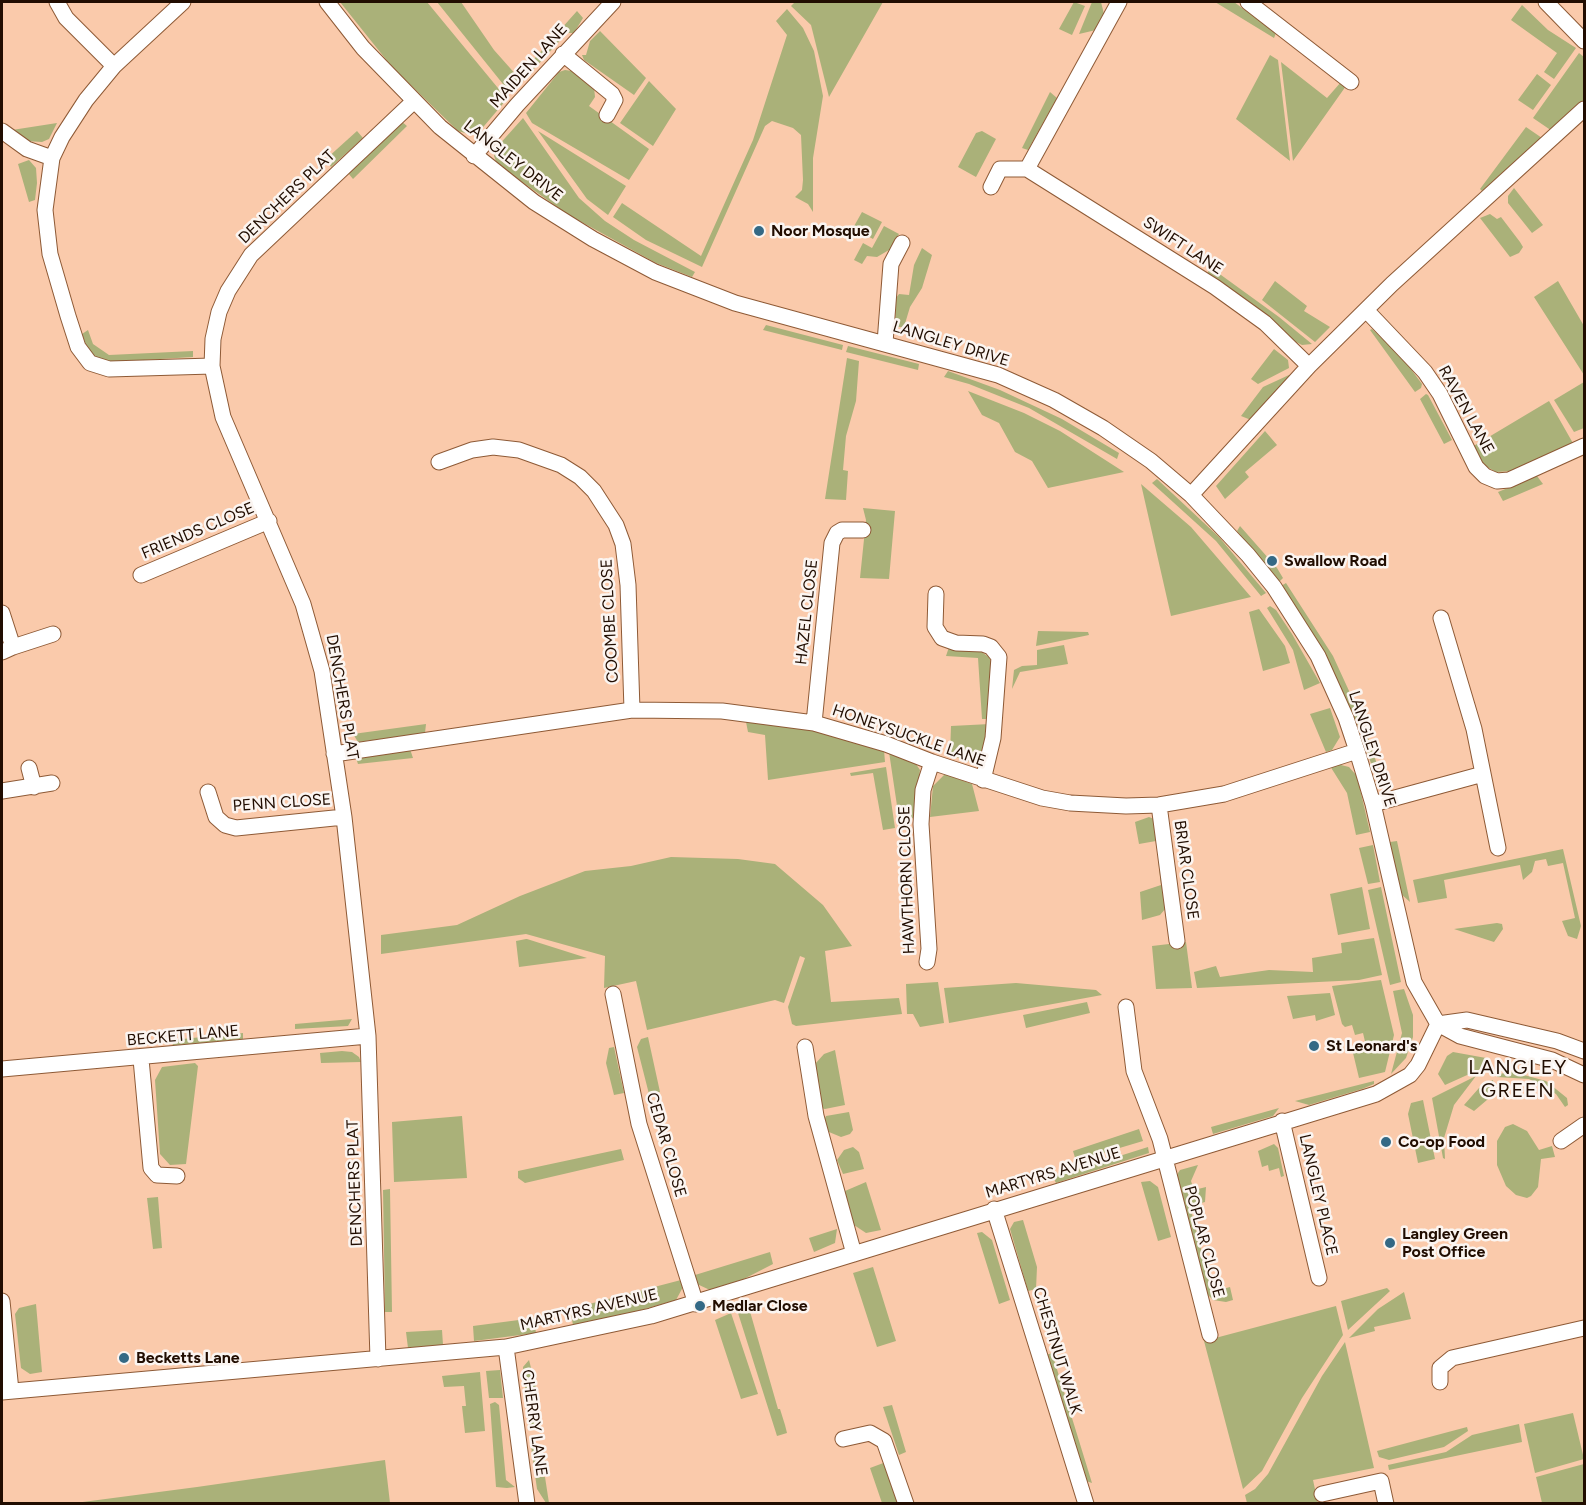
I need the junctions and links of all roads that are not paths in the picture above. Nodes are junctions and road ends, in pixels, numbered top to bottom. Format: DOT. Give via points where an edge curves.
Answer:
graph roads {
  1 [pos="57,2"];
  2 [pos="183,2"];
  3 [pos="327,2"];
  4 [pos="1119,2"];
  5 [pos="1248,2"];
  6 [pos="1552,3"];
  7 [pos="604,5"];
  8 [pos="1584,40"];
  9 [pos="563,54"];
  10 [pos="114,66"];
  11 [pos="1351,82"];
  12 [pos="413,102"];
  13 [pos="1584,109"];
  14 [pos="607,115"];
  15 [pos="2,131"];
  16 [pos="474,156"];
  17 [pos="52,158"];
  18 [pos="1027,170"];
  19 [pos="992,187"];
  20 [pos="902,243"];
  21 [pos="1366,310"];
  22 [pos="885,343"];
  23 [pos="212,366"];
  24 [pos="1310,366"];
  25 [pos="1584,446"];
  26 [pos="440,462"];
  27 [pos="1191,495"];
  28 [pos="269,520"];
  29 [pos="863,530"];
  30 [pos="141,575"];
  31 [pos="936,594"];
  32 [pos="2,613"];
  33 [pos="1440,618"];
  34 [pos="53,634"];
  35 [pos="7,650"];
  36 [pos="632,710"];
  37 [pos="814,723"];
  38 [pos="1357,751"];
  39 [pos="334,754"];
  40 [pos="932,762"];
  41 [pos="29,768"];
  42 [pos="1483,774"];
  43 [pos="983,780"];
  44 [pos="52,783"];
  45 [pos="34,787"];
  46 [pos="2,791"];
  47 [pos="208,792"];
  48 [pos="1373,804"];
  49 [pos="1159,805"];
  50 [pos="344,817"];
  51 [pos="1498,848"];
  52 [pos="1177,940"];
  53 [pos="927,962"];
  54 [pos="613,994"];
  55 [pos="1126,1007"];
  56 [pos="1438,1024"];
  57 [pos="368,1036"];
  58 [pos="805,1047"];
  59 [pos="1584,1051"];
  60 [pos="141,1059"];
  61 [pos="2,1069"];
  62 [pos="1584,1075"];
  63 [pos="1282,1121"];
  64 [pos="1584,1125"];
  65 [pos="1561,1141"];
  66 [pos="1163,1159"];
  67 [pos="177,1176"];
  68 [pos="994,1209"];
  69 [pos="854,1254"];
  70 [pos="1319,1278"];
  71 [pos="2,1301"];
  72 [pos="696,1304"];
  73 [pos="1584,1328"];
  74 [pos="1210,1335"];
  75 [pos="506,1347"];
  76 [pos="378,1359"];
  77 [pos="1440,1382"];
  78 [pos="6,1391"];
  79 [pos="843,1439"];
  80 [pos="1322,1494"];
  81 [pos="527,1503"];
  82 [pos="906,1503"];
  83 [pos="1086,1503"];
  84 [pos="1386,1503"];
  1 -- 10 [label="street" via="66,18"];
  2 -- 10 [label="street"];
  3 -- 12 [label="street, LANGLEY DRIVE"];
  4 -- 18 [label="street"];
  5 -- 11 [label="street"];
  6 -- 8 [label="street"];
  7 -- 9 [label="street, MAIDEN LANE"];
  9 -- 14 [label="street" via="612,94 615,100"];
  9 -- 16 [label="street, MAIDEN LANE"];
  10 -- 17 [label="street" via="86,100"];
  12 -- 16 [label="street, LANGLEY DRIVE"];
  12 -- 23 [label="street, DENCHERS PLAT" via="250,255 219,312"];
  13 -- 21 [label="street" via="1434,242"];
  15 -- 17 [label="street" via="27,149"];
  16 -- 22 [label="street, LANGLEY DRIVE" via="560,220 655,272 735,303"];
  17 -- 23 [label="street" via="45,210 49,243 68,316 84,357 109,369"];
  18 -- 19 [label="street" via="1000,169"];
  18 -- 24 [label="street, SWIFT LANE" via="1215,287 1265,323"];
  20 -- 22 [label="street" via="891,264"];
  21 -- 24 [label="street"];
  21 -- 25 [label="street, RAVEN LANE" via="1425,372 1476,467 1485,476 1509,480"];
  22 -- 27 [label="street, LANGLEY DRIVE" via="998,375 1054,400 1141,454"];
  23 -- 28 [label="street, DENCHERS PLAT" via="223,417"];
  24 -- 27 [label="street"];
  26 -- 36 [label="street, COOMBE CLOSE" via="472,450 519,450 561,465 594,492 616,525 623,544"];
  27 -- 38 [label="street, LANGLEY DRIVE" via="1248,555 1298,622 1333,687"];
  28 -- 30 [label="street, FRIENDS CLOSE"];
  28 -- 39 [label="street, DENCHERS PLAT" via="314,638"];
  29 -- 37 [label="street, HAZEL CLOSE" via="842,530 832,543"];
  31 -- 43 [label="street" via="935,627 942,638 983,644 999,657 993,738"];
  32 -- 35 [label="street"];
  33 -- 42 [label="street" via="1463,690"];
  34 -- 35 [label="street"];
  36 -- 37 [label="street, HONEYSUCKLE LANE" via="722,711"];
  36 -- 39 [label="street, HONEYSUCKLE LANE"];
  37 -- 40 [label="street, HONEYSUCKLE LANE"];
  38 -- 48 [label="street, LANGLEY DRIVE"];
  38 -- 49 [label="street, HONEYSUCKLE LANE" via="1224,794"];
  39 -- 50 [label="street, DENCHERS PLAT"];
  40 -- 43 [label="street, HONEYSUCKLE LANE"];
  40 -- 53 [label="street, HAWTHORN CLOSE" via="923,790 921,815"];
  41 -- 45 [label="street"];
  42 -- 48 [label="street"];
  42 -- 51 [label="street"];
  43 -- 49 [label="street, HONEYSUCKLE LANE" via="1070,803"];
  44 -- 45 [label="street"];
  45 -- 46 [label="street"];
  47 -- 50 [label="street, PENN CLOSE" via="216,817 236,828"];
  48 -- 56 [label="street, LANGLEY DRIVE" via="1414,982"];
  49 -- 52 [label="street, BRIAR CLOSE"];
  50 -- 57 [label="street, DENCHERS PLAT"];
  54 -- 72 [label="street, CEDAR CLOSE" via="639,1124"];
  55 -- 66 [label="street" via="1134,1071 1160,1139"];
  56 -- 59 [label="street" via="1467,1020"];
  56 -- 62 [label="street" via="1460,1036 1552,1060"];
  56 -- 63 [label="street, MARTYRS AVENUE" via="1418,1065 1400,1083 1376,1094"];
  57 -- 60 [label="street, BECKETT LANE"];
  57 -- 76 [label="street, DENCHERS PLAT"];
  58 -- 69 [label="street" via="816,1116"];
  60 -- 61 [label="street, BECKETT LANE"];
  60 -- 67 [label="street" via="151,1168 157,1175"];
  63 -- 66 [label="street, MARTYRS AVENUE"];
  63 -- 70 [label="street, LANGLEY PLACE"];
  64 -- 65 [label="street"];
  66 -- 68 [label="street, MARTYRS AVENUE"];
  66 -- 74 [label="street, POPLAR CLOSE"];
  68 -- 69 [label="street, MARTYRS AVENUE"];
  68 -- 83 [label="street, CHESTNUT WALK"];
  69 -- 72 [label="street, MARTYRS AVENUE"];
  71 -- 78 [label="street"];
  72 -- 75 [label="street, MARTYRS AVENUE"];
  73 -- 77 [label="street" via="1452,1358 1440,1368"];
  75 -- 76 [label="street, MARTYRS AVENUE"];
  75 -- 81 [label="street, CHERRY LANE"];
  76 -- 78 [label="street, MARTYRS AVENUE"];
  79 -- 82 [label="street" via="870,1433 884,1442"];
  80 -- 84 [label="street" via="1381,1481"];
}
